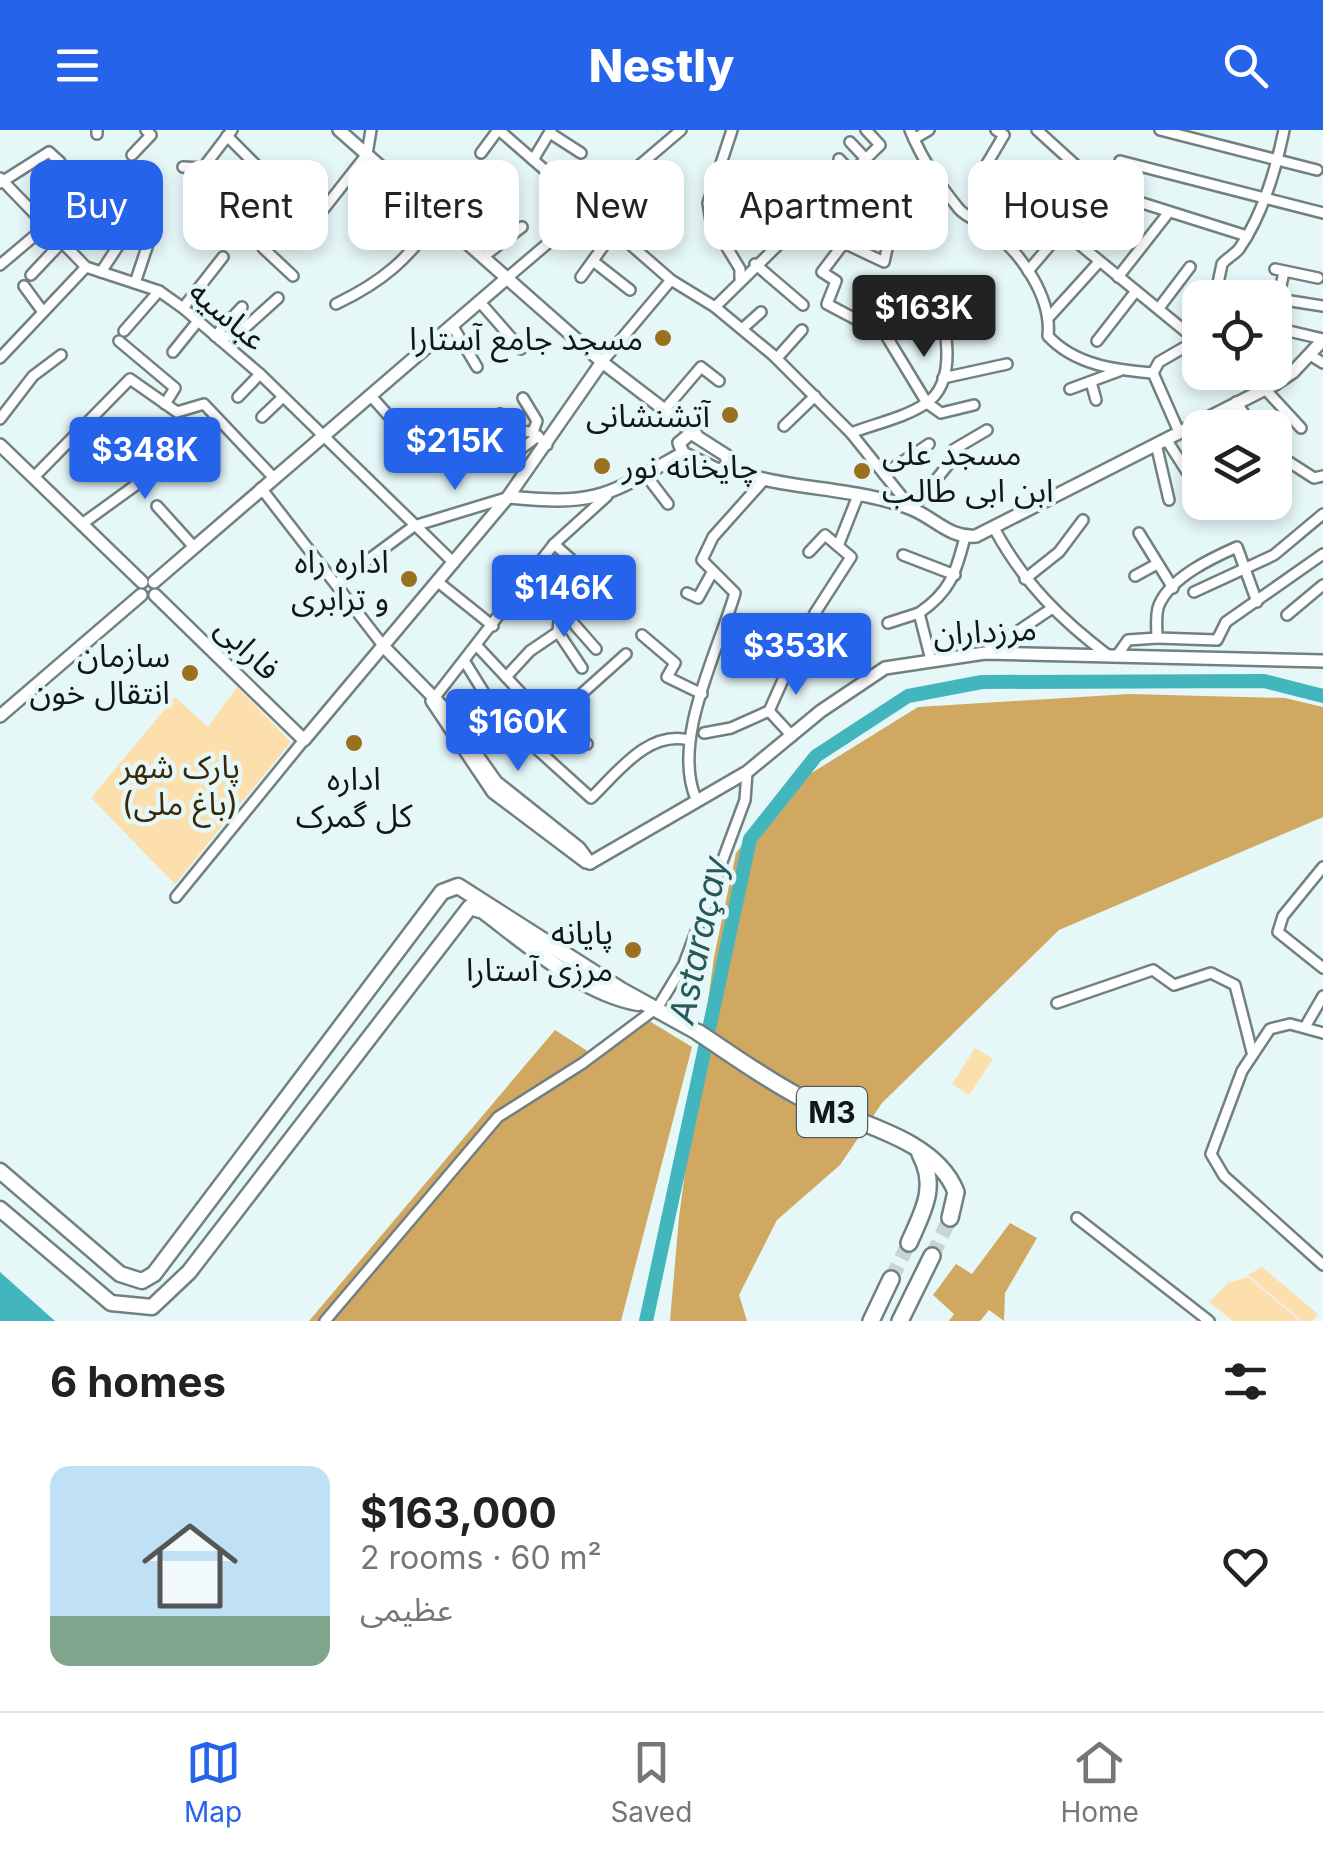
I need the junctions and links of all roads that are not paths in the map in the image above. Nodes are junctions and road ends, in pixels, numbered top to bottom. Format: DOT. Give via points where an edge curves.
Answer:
graph roads {
  1 [pos="146,130"];
  2 [pos="339,130"];
  3 [pos="371,130"];
  4 [pos="498,130"];
  5 [pos="681,130"];
  6 [pos="732,130"];
  7 [pos="866,130"];
  8 [pos="929,130"];
  9 [pos="996,130"];
  10 [pos="1037,130"];
  11 [pos="1160,130"];
  12 [pos="1284,130"];
  13 [pos="551,132"];
  14 [pos="230,133"];
  15 [pos="912,135"];
  16 [pos="850,142"];
  17 [pos="581,152"];
  18 [pos="481,153"];
  19 [pos="367,154"];
  20 [pos="132,155"];
  21 [pos="866,159"];
  22 [pos="36,160"];
  23 [pos="58,160"];
  24 [pos="209,160"];
  25 [pos="254,160"];
  26 [pos="374,160"];
  27 [pos="534,160"];
  28 [pos="647,160"];
  29 [pos="989,160"];
  30 [pos="30,163"];
  31 [pos="539,164"];
  32 [pos="1278,164"];
  33 [pos="1144,167"];
  34 [pos="1317,170"];
  35 [pos="1,181"];
  36 [pos="1262,198"];
  37 [pos="328,204"];
  38 [pos="30,212"];
  39 [pos="1169,212"];
  40 [pos="1323,213"];
  41 [pos="522,227"];
  42 [pos="1247,236"];
  43 [pos="30,239"];
  44 [pos="57,250"];
  45 [pos="69,250"];
  46 [pos="116,250"];
  47 [pos="146,250"];
  48 [pos="265,250"];
  49 [pos="414,250"];
  50 [pos="476,250"];
  51 [pos="541,250"];
  52 [pos="601,250"];
  53 [pos="637,250"];
  54 [pos="770,250"];
  55 [pos="838,250"];
  56 [pos="860,250"];
  57 [pos="887,250"];
  58 [pos="1046,250"];
  59 [pos="1086,250"];
  60 [pos="223,257"];
  61 [pos="484,257"];
  62 [pos="593,261"];
  63 [pos="1099,262"];
  64 [pos="755,264"];
  65 [pos="0,265"];
  66 [pos="86,266"];
  67 [pos="1190,267"];
  68 [pos="1028,271"];
  69 [pos="101,272"];
  70 [pos="30,276"];
  71 [pos="293,276"];
  72 [pos="1118,276"];
  73 [pos="581,277"];
  74 [pos="507,278"];
  75 [pos="740,278"];
  76 [pos="1318,278"];
  77 [pos="671,280"];
  78 [pos="1219,280"];
  79 [pos="135,283"];
  80 [pos="24,286"];
  81 [pos="630,290"];
  82 [pos="159,291"];
  83 [pos="1136,291"];
  84 [pos="936,294"];
  85 [pos="982,294"];
  86 [pos="278,298"];
  87 [pos="480,301"];
  88 [pos="336,304"];
  89 [pos="803,304"];
  90 [pos="1323,306"];
  91 [pos="242,307"];
  92 [pos="715,307"];
  93 [pos="183,308"];
  94 [pos="1159,308"];
  95 [pos="43,312"];
  96 [pos="761,312"];
  97 [pos="1050,316"];
  98 [pos="198,321"];
  99 [pos="861,322"];
  100 [pos="452,324"];
  101 [pos="948,327"];
  102 [pos="1182,327"];
  103 [pos="742,329"];
  104 [pos="802,330"];
  105 [pos="1292,332"];
  106 [pos="887,337"];
  107 [pos="218,338"];
  108 [pos="1323,339"];
  109 [pos="1097,341"];
  110 [pos="522,349"];
  111 [pos="1182,349"];
  112 [pos="173,352"];
  113 [pos="61,355"];
  114 [pos="1310,355"];
  115 [pos="0,358"];
  116 [pos="777,358"];
  117 [pos="602,362"];
  118 [pos="1323,363"];
  119 [pos="1007,364"];
  120 [pos="477,367"];
  121 [pos="1292,369"];
  122 [pos="1122,370"];
  123 [pos="1153,373"];
  124 [pos="260,374"];
  125 [pos="943,378"];
  126 [pos="718,381"];
  127 [pos="1091,382"];
  128 [pos="1070,389"];
  129 [pos="1262,390"];
  130 [pos="1273,390"];
  131 [pos="370,394"];
  132 [pos="814,396"];
  133 [pos="238,397"];
  134 [pos="283,397"];
  135 [pos="523,398"];
  136 [pos="1096,400"];
  137 [pos="1236,402"];
  138 [pos="165,404"];
  139 [pos="927,404"];
  140 [pos="974,405"];
  141 [pos="666,408"];
  142 [pos="1242,410"];
  143 [pos="500,414"];
  144 [pos="262,417"];
  145 [pos="0,419"];
  146 [pos="784,426"];
  147 [pos="1301,428"];
  148 [pos="987,430"];
  149 [pos="1179,432"];
  150 [pos="851,433"];
  151 [pos="696,434"];
  152 [pos="320,436"];
  153 [pos="540,438"];
  154 [pos="1162,441"];
  155 [pos="414,444"];
  156 [pos="929,444"];
  157 [pos="0,445"];
  158 [pos="517,452"];
  159 [pos="683,454"];
  160 [pos="1292,464"];
  161 [pos="125,465"];
  162 [pos="727,468"];
  163 [pos="1182,468"];
  164 [pos="645,474"];
  165 [pos="884,474"];
  166 [pos="1323,476"];
  167 [pos="34,478"];
  168 [pos="274,478"];
  169 [pos="762,481"];
  170 [pos="262,488"];
  171 [pos="607,496"];
  172 [pos="508,497"];
  173 [pos="857,498"];
  174 [pos="1169,500"];
  175 [pos="668,504"];
  176 [pos="157,506"];
  177 [pos="912,509"];
  178 [pos="1323,514"];
  179 [pos="1083,520"];
  180 [pos="82,524"];
  181 [pos="414,526"];
  182 [pos="995,530"];
  183 [pos="1139,533"];
  184 [pos="965,537"];
  185 [pos="554,544"];
  186 [pos="838,546"];
  187 [pos="194,547"];
  188 [pos="810,552"];
  189 [pos="1323,554"];
  190 [pos="903,555"];
  191 [pos="454,563"];
  192 [pos="1157,564"];
  193 [pos="1244,569"];
  194 [pos="532,571"];
  195 [pos="713,571"];
  196 [pos="956,575"];
  197 [pos="1135,576"];
  198 [pos="1296,577"];
  199 [pos="1025,579"];
  200 [pos="336,582"];
  201 [pos="438,582"];
  202 [pos="622,582"];
  203 [pos="1323,585"];
  204 [pos="1173,588"];
  205 [pos="148,589"];
  206 [pos="1194,592"];
  207 [pos="687,594"];
  208 [pos="1308,597"];
  209 [pos="1257,602"];
  210 [pos="560,608"];
  211 [pos="1051,609"];
  212 [pos="919,613"];
  213 [pos="1287,615"];
  214 [pos="888,622"];
  215 [pos="493,626"];
  216 [pos="558,632"];
  217 [pos="642,635"];
  218 [pos="1157,638"];
  219 [pos="800,645"];
  220 [pos="478,646"];
  221 [pos="384,648"];
  222 [pos="596,649"];
  223 [pos="985,653"];
  224 [pos="626,654"];
  225 [pos="1112,656"];
  226 [pos="931,660"];
  227 [pos="1323,661"];
  228 [pos="465,662"];
  229 [pos="790,662"];
  230 [pos="582,668"];
  231 [pos="506,676"];
  232 [pos="702,694"];
  233 [pos="432,701"];
  234 [pos="769,711"];
  235 [pos="0,716"];
  236 [pos="550,723"];
  237 [pos="704,732"];
  238 [pos="792,736"];
  239 [pos="304,740"];
  240 [pos="688,740"];
  241 [pos="587,744"];
  242 [pos="747,772"];
  243 [pos="696,798"];
  244 [pos="1323,867"];
  245 [pos="176,897"];
  246 [pos="1323,968"];
  247 [pos="1323,996"];
  248 [pos="1056,1003"];
  249 [pos="658,1007"];
  250 [pos="1305,1027"];
  251 [pos="699,1032"];
  252 [pos="1323,1034"];
  253 [pos="1252,1052"];
  254 [pos="918,1151"];
  255 [pos="0,1171"];
  256 [pos="0,1208"];
  257 [pos="950,1218"];
  258 [pos="1077,1218"];
  259 [pos="909,1242"];
  260 [pos="932,1256"];
  261 [pos="107,1263"];
  262 [pos="1323,1264"];
  263 [pos="891,1280"];
  264 [pos="88,1283"];
  265 [pos="325,1321"];
  266 [pos="871,1321"];
  267 [pos="900,1321"];
  268 [pos="1209,1321"];
  1 -- 20 [label="street" via="151,135"];
  2 -- 19 [label="street"];
  3 -- 19 [label="street"];
  4 -- 18 [label="street"];
  4 -- 27 [label="street"];
  5 -- 28 [label="street"];
  6 -- 75 [label="street" via="708,203 710,221"];
  7 -- 21 [label="street" via="880,145"];
  8 -- 15 [label="street"];
  9 -- 29 [label="street" via="1004,135"];
  10 -- 39 [label="street" via="1104,191"];
  11 -- 32 [label="street"];
  12 -- 32 [label="street"];
  13 -- 17 [label="street"];
  13 -- 27 [label="street"];
  14 -- 24 [label="street"];
  14 -- 25 [label="street"];
  15 -- 68 [label="street" via="930,174 961,212 991,229"];
  16 -- 21 [label="street"];
  19 -- 26 [label="street"];
  19 -- 37 [label="street"];
  22 -- 23 [label="street" via="49,152"];
  27 -- 31 [label="street"];
  30 -- 35 [label="street"];
  32 -- 34 [label="street"];
  32 -- 36 [label="street"];
  33 -- 36 [label="street"];
  35 -- 38 [label="street, عباسیه"];
  36 -- 40 [label="street"];
  36 -- 42 [label="street"];
  39 -- 42 [label="street"];
  39 -- 72 [label="street"];
  41 -- 61 [label="street"];
  42 -- 78 [label="street" via="1222,264"];
  43 -- 65 [label="street"];
  44 -- 70 [label="street"];
  45 -- 66 [label="street, عباسیه"];
  46 -- 69 [label="street"];
  47 -- 79 [label="street"];
  48 -- 71 [label="street"];
  49 -- 88 [label="street" via="367,289"];
  50 -- 61 [label="street"];
  51 -- 74 [label="street"];
  52 -- 62 [label="street"];
  53 -- 77 [label="street"];
  54 -- 64 [label="street"];
  55 -- 99 [label="street" via="822,272 836,281 826,304"];
  56 -- 57 [label="street" via="884,262"];
  58 -- 68 [label="street"];
  59 -- 63 [label="street"];
  60 -- 93 [label="street"];
  61 -- 74 [label="street"];
  62 -- 73 [label="street"];
  62 -- 81 [label="street"];
  63 -- 72 [label="street"];
  63 -- 97 [label="street"];
  64 -- 75 [label="street"];
  64 -- 89 [label="street"];
  66 -- 69 [label="street, عباسیه"];
  66 -- 95 [label="street"];
  67 -- 94 [label="street"];
  68 -- 97 [label="street"];
  69 -- 79 [label="street, عباسیه"];
  72 -- 83 [label="street"];
  74 -- 87 [label="street"];
  74 -- 117 [label="street"];
  75 -- 92 [label="street"];
  76 -- 90 [label="street" via="1280,271 1278,299"];
  77 -- 92 [label="street"];
  77 -- 117 [label="street"];
  79 -- 82 [label="street, عباسیه"];
  80 -- 95 [label="street"];
  82 -- 93 [label="street, عباسیه"];
  82 -- 138 [label="street" via="122,336 175,388"];
  83 -- 94 [label="street"];
  83 -- 109 [label="street"];
  84 -- 101 [label="street"];
  85 -- 101 [label="street"];
  86 -- 107 [label="street" via="247,326"];
  87 -- 100 [label="street"];
  87 -- 110 [label="street"];
  91 -- 107 [label="street"];
  92 -- 103 [label="street"];
  93 -- 98 [label="street, عباسیه"];
  94 -- 102 [label="street"];
  95 -- 115 [label="street"];
  96 -- 103 [label="street"];
  97 -- 122 [label="street" via="1048,336 1060,349"];
  98 -- 107 [label="street, عباسیه"];
  98 -- 112 [label="street"];
  100 -- 120 [label="street"];
  100 -- 131 [label="street"];
  101 -- 125 [label="street"];
  103 -- 116 [label="street"];
  104 -- 116 [label="street"];
  105 -- 108 [label="street"];
  106 -- 139 [label="street"];
  107 -- 124 [label="street, عباسیه"];
  108 -- 114 [label="street"];
  111 -- 123 [label="street"];
  113 -- 145 [label="street" via="33,376"];
  114 -- 118 [label="street"];
  114 -- 121 [label="street"];
  116 -- 132 [label="street"];
  117 -- 141 [label="street"];
  117 -- 153 [label="street"];
  119 -- 125 [label="street"];
  122 -- 123 [label="street"];
  122 -- 127 [label="street"];
  123 -- 149 [label="street"];
  124 -- 133 [label="street"];
  124 -- 134 [label="street, عباسیه"];
  125 -- 139 [label="street"];
  126 -- 141 [label="street" via="701,367"];
  127 -- 128 [label="street"];
  127 -- 136 [label="street"];
  129 -- 137 [label="street"];
  130 -- 147 [label="street"];
  131 -- 152 [label="street"];
  131 -- 155 [label="street"];
  132 -- 146 [label="street"];
  132 -- 150 [label="street"];
  134 -- 144 [label="street"];
  134 -- 152 [label="street, عباسیه"];
  135 -- 153 [label="street"];
  137 -- 142 [label="street"];
  137 -- 149 [label="street"];
  138 -- 167 [label="street" via="130,379"];
  138 -- 168 [label="street" via="176,412 204,404"];
  139 -- 140 [label="street" via="941,412"];
  139 -- 150 [label="street"];
  141 -- 151 [label="street"];
  143 -- 153 [label="street" via="512,431"];
  148 -- 177 [label="street" via="953,450"];
  149 -- 154 [label="street"];
  150 -- 165 [label="street"];
  151 -- 159 [label="street" via="682,438"];
  151 -- 162 [label="street" via="727,456"];
  152 -- 168 [label="street"];
  152 -- 181 [label="street, عباسیه"];
  153 -- 158 [label="street"];
  153 -- 172 [label="street"];
  154 -- 163 [label="street"];
  154 -- 174 [label="street"];
  154 -- 182 [label="street"];
  156 -- 165 [label="street"];
  157 -- 167 [label="street, فارابی"];
  159 -- 162 [label="street"];
  159 -- 164 [label="street"];
  160 -- 166 [label="street" via="1314,478"];
  161 -- 180 [label="street" via="140,482"];
  162 -- 169 [label="street"];
  164 -- 171 [label="street"];
  164 -- 175 [label="street"];
  165 -- 177 [label="street"];
  167 -- 180 [label="street, فارابی"];
  168 -- 170 [label="street"];
  169 -- 173 [label="street"];
  169 -- 195 [label="street" via="713,537 702,560"];
  170 -- 187 [label="street"];
  170 -- 200 [label="street"];
  171 -- 172 [label="street" via="570,503"];
  171 -- 185 [label="street"];
  172 -- 181 [label="street"];
  172 -- 191 [label="street"];
  173 -- 177 [label="street"];
  173 -- 186 [label="street"];
  176 -- 187 [label="street"];
  177 -- 184 [label="street"];
  178 -- 193 [label="street"];
  179 -- 199 [label="street" via="1059,552"];
  180 -- 205 [label="street, فارابی"];
  181 -- 191 [label="street, عباسیه"];
  181 -- 200 [label="street"];
  182 -- 184 [label="street"];
  182 -- 199 [label="street"];
  183 -- 192 [label="street"];
  184 -- 196 [label="street"];
  185 -- 194 [label="street"];
  185 -- 202 [label="street" via="591,577 609,570"];
  186 -- 188 [label="street" via="824,535"];
  186 -- 219 [label="street" via="852,556"];
  187 -- 205 [label="street"];
  189 -- 198 [label="street"];
  190 -- 196 [label="street"];
  191 -- 201 [label="street"];
  192 -- 197 [label="street"];
  192 -- 204 [label="street"];
  193 -- 204 [label="street" via="1237,546 1206,560"];
  193 -- 206 [label="street"];
  193 -- 209 [label="street"];
  194 -- 210 [label="street"];
  194 -- 215 [label="street"];
  195 -- 207 [label="street" via="698,598"];
  195 -- 232 [label="street" via="735,593"];
  196 -- 212 [label="street" via="944,596"];
  198 -- 208 [label="street"];
  198 -- 209 [label="street"];
  199 -- 211 [label="street"];
  200 -- 221 [label="street"];
  201 -- 215 [label="street"];
  201 -- 221 [label="street"];
  203 -- 208 [label="street"];
  204 -- 218 [label="street" via="1159,606"];
  205 -- 235 [label="street"];
  205 -- 239 [label="street, فارابی"];
  208 -- 213 [label="street"];
  209 -- 218 [label="street" via="1226,622 1217,640"];
  210 -- 216 [label="street"];
  210 -- 222 [label="street"];
  211 -- 223 [label="street"];
  211 -- 225 [label="street"];
  212 -- 214 [label="street"];
  212 -- 226 [label="street"];
  215 -- 220 [label="street"];
  216 -- 230 [label="street"];
  216 -- 231 [label="street"];
  217 -- 232 [label="street" via="675,662 667,677"];
  218 -- 225 [label="street" via="1128,640"];
  220 -- 228 [label="street"];
  220 -- 231 [label="street"];
  221 -- 233 [label="street"];
  221 -- 239 [label="street"];
  223 -- 225 [label="street, مرزداران"];
  223 -- 226 [label="street, مرزداران"];
  224 -- 236 [label="street"];
  225 -- 227 [label="street, مرزداران"];
  226 -- 238 [label="street, مرزداران" via="885,668"];
  228 -- 233 [label="street"];
  228 -- 240 [label="street" via="496,712 591,798 640,750 671,736"];
  229 -- 234 [label="street"];
  231 -- 236 [label="street"];
  232 -- 240 [label="street"];
  233 -- 243 [label="street, مرزداران" via="493,792 590,864"];
  234 -- 237 [label="street"];
  234 -- 238 [label="street"];
  236 -- 241 [label="street"];
  238 -- 242 [label="street, مرزداران"];
  239 -- 245 [label="street"];
  240 -- 243 [label="street"];
  242 -- 243 [label="street, مرزداران"];
  242 -- 249 [label="street" via="745,800 684,964"];
  244 -- 246 [label="street" via="1278,932"];
  247 -- 250 [label="street"];
  248 -- 253 [label="street" via="1153,970 1174,985 1211,973 1235,984"];
  249 -- 251 [label="main road"];
  249 -- 261 [label="main road" via="458,886 442,892 154,1274 131,1280"];
  249 -- 264 [label="main road" via="618,1000 470,907 189,1272 152,1307 112,1303"];
  249 -- 265 [label="street" via="498,1117"];
  250 -- 252 [label="street"];
  250 -- 253 [label="street" via="1280,1024"];
  251 -- 254 [label="highway, M3" via="796,1095"];
  253 -- 262 [label="street" via="1212,1161"];
  254 -- 257 [label="highway, M3" via="952,1182 956,1201"];
  254 -- 259 [label="highway" via="931,1176 930,1190"];
  255 -- 261 [label="main road"];
  256 -- 264 [label="main road"];
  258 -- 268 [label="street"];
  260 -- 267 [label="highway"];
  261 -- 264 [label="main road"];
  263 -- 266 [label="highway"];
}
